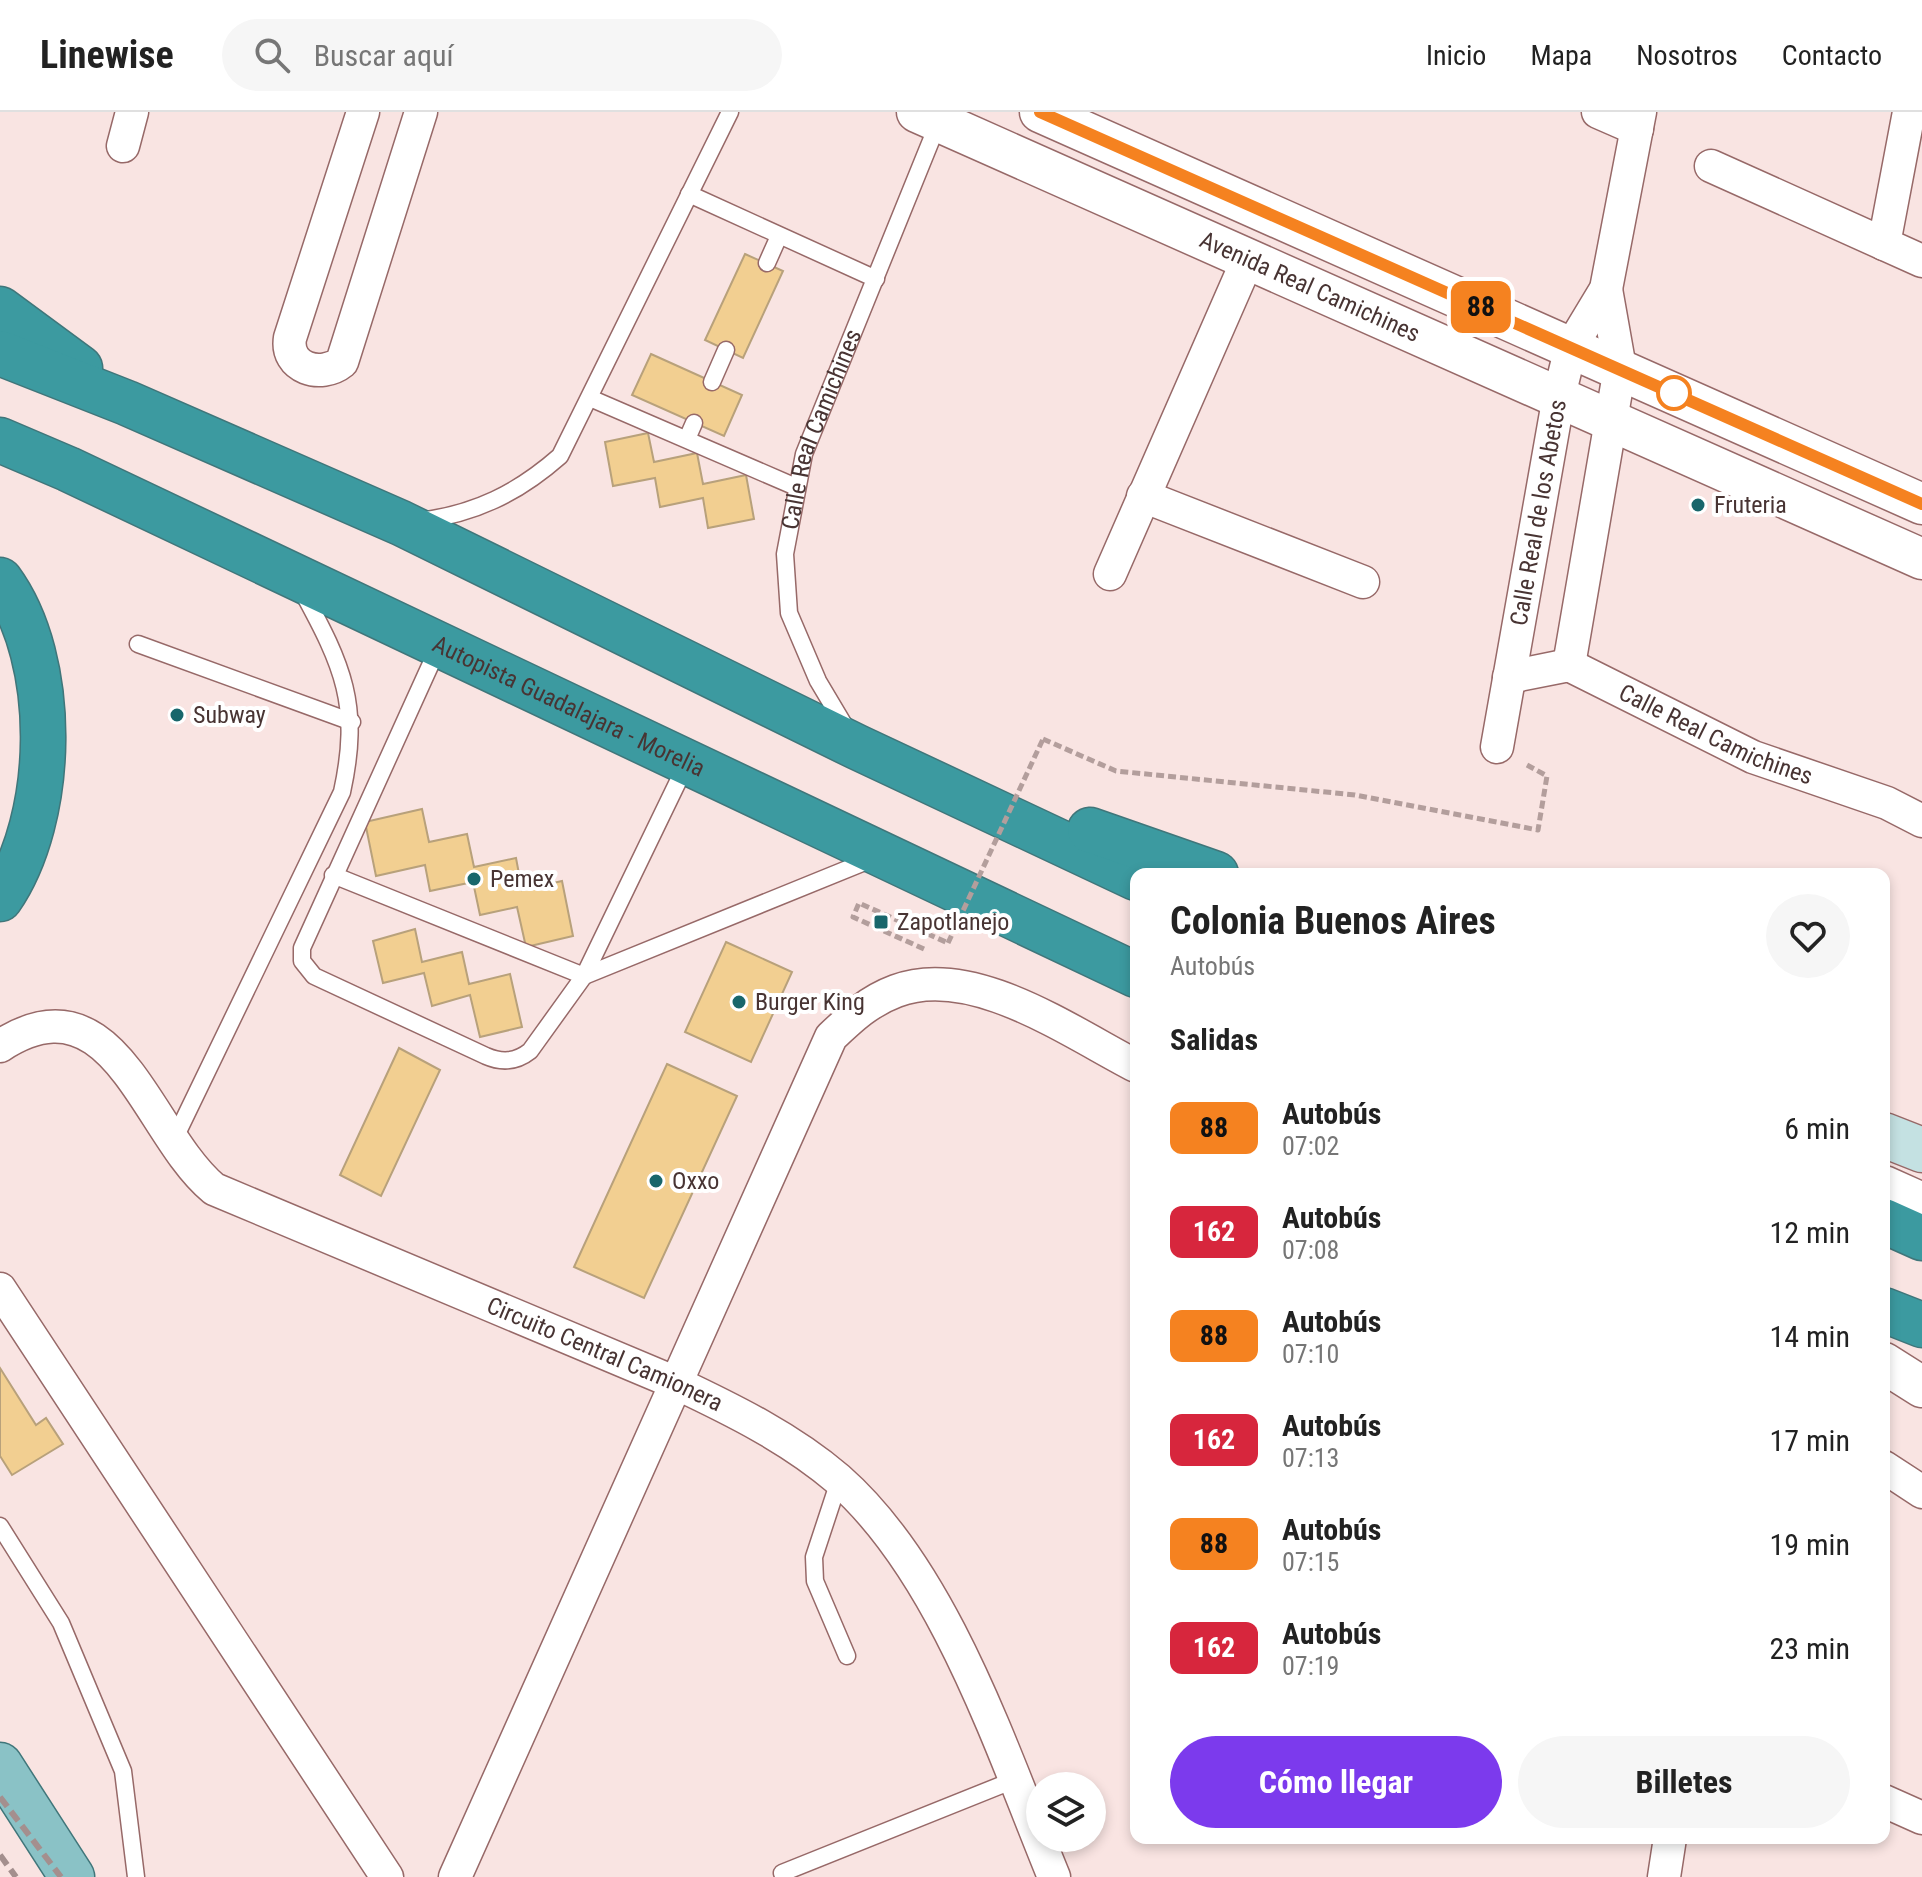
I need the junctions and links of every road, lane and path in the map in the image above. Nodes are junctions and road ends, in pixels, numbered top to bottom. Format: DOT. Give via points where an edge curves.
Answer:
graph roads {
  1 [pos="132,112"];
  2 [pos="363,112"];
  3 [pos="421,112"];
  4 [pos="730,112"];
  5 [pos="1040,112"];
  6 [pos="1598,112"];
  7 [pos="1909,112"];
  8 [pos="933,115"];
  9 [pos="1639,121"];
  10 [pos="123,146"];
  11 [pos="1711,166"];
  12 [pos="689,194"];
  13 [pos="779,236"];
  14 [pos="1884,244"];
  15 [pos="1248,259"];
  16 [pos="1922,261"];
  17 [pos="767,263"];
  18 [pos="876,279"];
  19 [pos="1606,289"];
  20 [pos="0,309"];
  21 [pos="1571,347"];
  22 [pos="726,350"];
  23 [pos="0,353"];
  24 [pos="1620,368"];
  25 [pos="712,382"];
  26 [pos="1559,396"];
  27 [pos="590,398"];
  28 [pos="127,403"];
  29 [pos="1610,419"];
  30 [pos="694,423"];
  31 [pos="687,439"];
  32 [pos="0,440"];
  33 [pos="796,487"];
  34 [pos="1143,496"];
  35 [pos="1922,504"];
  36 [pos="401,523"];
  37 [pos="1922,559"];
  38 [pos="1110,574"];
  39 [pos="293,576"];
  40 [pos="0,580"];
  41 [pos="1363,582"];
  42 [pos="138,644"];
  43 [pos="440,645"];
  44 [pos="1569,665"];
  45 [pos="1509,677"];
  46 [pos="352,722"];
  47 [pos="857,747"];
  48 [pos="1497,747"];
  49 [pos="687,762"];
  50 [pos="942,787"];
  51 [pos="1922,821"];
  52 [pos="882,855"];
  53 [pos="1199,868"];
  54 [pos="333,875"];
  55 [pos="1130,875"];
  56 [pos="0,899"];
  57 [pos="1130,972"];
  58 [pos="584,976"];
  59 [pos="943,985"];
  60 [pos="0,1046"];
  61 [pos="1130,1063"];
  62 [pos="1890,1137"];
  63 [pos="173,1143"];
  64 [pos="1922,1150"];
  65 [pos="1890,1189"];
  66 [pos="1922,1203"];
  67 [pos="1890,1224"];
  68 [pos="1922,1238"];
  69 [pos="0,1289"];
  70 [pos="1890,1312"];
  71 [pos="1922,1325"];
  72 [pos="1890,1367"];
  73 [pos="676,1383"];
  74 [pos="1922,1387"];
  75 [pos="1890,1471"];
  76 [pos="839,1481"];
  77 [pos="1922,1492"];
  78 [pos="0,1526"];
  79 [pos="847,1656"];
  80 [pos="0,1765"];
  81 [pos="1014,1780"];
  82 [pos="1890,1804"];
  83 [pos="1922,1818"];
  84 [pos="1669,1844"];
  85 [pos="782,1873"];
  86 [pos="384,1876"];
  87 [pos="72,1877"];
  88 [pos="136,1877"];
  89 [pos="455,1877"];
  90 [pos="1054,1877"];
  91 [pos="1664,1877"];
  1 -- 10 [label="street"];
  2 -- 3 [label="street" via="290,338 293,359 311,369 335,368 342,362"];
  4 -- 12 [label="lane"];
  5 -- 21 [label="street, Avenida Real Camichines"];
  6 -- 9 [label="street"];
  7 -- 14 [label="street"];
  8 -- 15 [label="street, Avenida Real Camichines"];
  8 -- 18 [label="lane, Calle Real Camichines"];
  9 -- 19 [label="street, Calle Real de los Abetos"];
  11 -- 14 [label="street"];
  12 -- 13 [label="lane"];
  12 -- 27 [label="lane"];
  13 -- 17 [label="lane"];
  13 -- 18 [label="lane"];
  14 -- 16 [label="street"];
  15 -- 26 [label="street, Avenida Real Camichines"];
  15 -- 34 [label="street"];
  18 -- 33 [label="lane, Calle Real Camichines" via="804,454"];
  19 -- 21 [label="street, Calle Real de los Abetos"];
  19 -- 24 [label="street, Calle Real de los Abetos"];
  20 -- 28 [label="highway"];
  21 -- 24 [label="street, Avenida Real Camichines"];
  21 -- 26 [label="street, Calle Real de los Abetos"];
  22 -- 25 [label="lane"];
  23 -- 28 [label="highway"];
  24 -- 29 [label="street, Calle Real de los Abetos"];
  24 -- 35 [label="street, Avenida Real Camichines"];
  26 -- 29 [label="street, Avenida Real Camichines"];
  26 -- 45 [label="street, Calle Real de los Abetos"];
  27 -- 31 [label="lane"];
  27 -- 36 [label="lane" via="560,456 533,480 472,510"];
  28 -- 36 [label="highway"];
  29 -- 37 [label="street, Avenida Real Camichines"];
  29 -- 44 [label="street, Calle Real de los Abetos"];
  30 -- 31 [label="lane"];
  31 -- 33 [label="lane"];
  32 -- 39 [label="highway, Autopista Guadalajara - Morelia"];
  33 -- 47 [label="lane, Calle Real Camichines" via="785,554 789,613 818,681"];
  34 -- 38 [label="street"];
  34 -- 41 [label="street"];
  36 -- 47 [label="highway"];
  39 -- 43 [label="highway, Autopista Guadalajara - Morelia"];
  39 -- 46 [label="lane" via="327,637"];
  40 -- 56 [label="highway" via="11,594 35,657 44,733 37,809 11,884"];
  42 -- 46 [label="lane"];
  43 -- 49 [label="highway, Autopista Guadalajara - Morelia"];
  43 -- 54 [label="lane"];
  44 -- 45 [label="street"];
  44 -- 51 [label="street, Calle Real Camichines" via="1753,757 1887,803"];
  45 -- 48 [label="street, Calle Real de los Abetos"];
  46 -- 63 [label="lane" via="342,792"];
  47 -- 50 [label="highway"];
  48 -- 59 [label="path, bridge" via="1547,776 1538,830 1355,795 1116,771 1043,739 948,943 859,903 853,917 953,962"];
  49 -- 52 [label="highway, Autopista Guadalajara - Morelia"];
  49 -- 58 [label="lane"];
  50 -- 53 [label="highway"];
  50 -- 55 [label="highway"];
  52 -- 57 [label="highway, Autopista Guadalajara - Morelia"];
  52 -- 58 [label="lane"];
  54 -- 58 [label="lane"];
  54 -- 58 [label="lane" via="302,948 306,969 497,1061 519,1060 530,1051"];
  59 -- 61 [label="street" via="991,992"];
  59 -- 73 [label="street" via="898,990 862,1008 831,1037"];
  60 -- 63 [label="street, Circuito Central Camionera" via="21,1032 52,1025 81,1030 103,1042"];
  62 -- 64 [label="main road"];
  63 -- 73 [label="street, Circuito Central Camionera" via="214,1189"];
  65 -- 66 [label="street"];
  67 -- 68 [label="highway"];
  69 -- 86 [label="street"];
  70 -- 71 [label="highway"];
  72 -- 74 [label="street"];
  73 -- 76 [label="street, Circuito Central Camionera" via="781,1438"];
  73 -- 89 [label="street"];
  75 -- 77 [label="street"];
  76 -- 79 [label="lane" via="814,1557 815,1581"];
  76 -- 81 [label="street, Circuito Central Camionera" via="896,1541 928,1594"];
  78 -- 88 [label="lane" via="61,1623 123,1771"];
  80 -- 87 [label="main road"];
  81 -- 85 [label="lane"];
  81 -- 90 [label="street, Circuito Central Camionera"];
  82 -- 83 [label="street"];
  84 -- 91 [label="street"];
}
